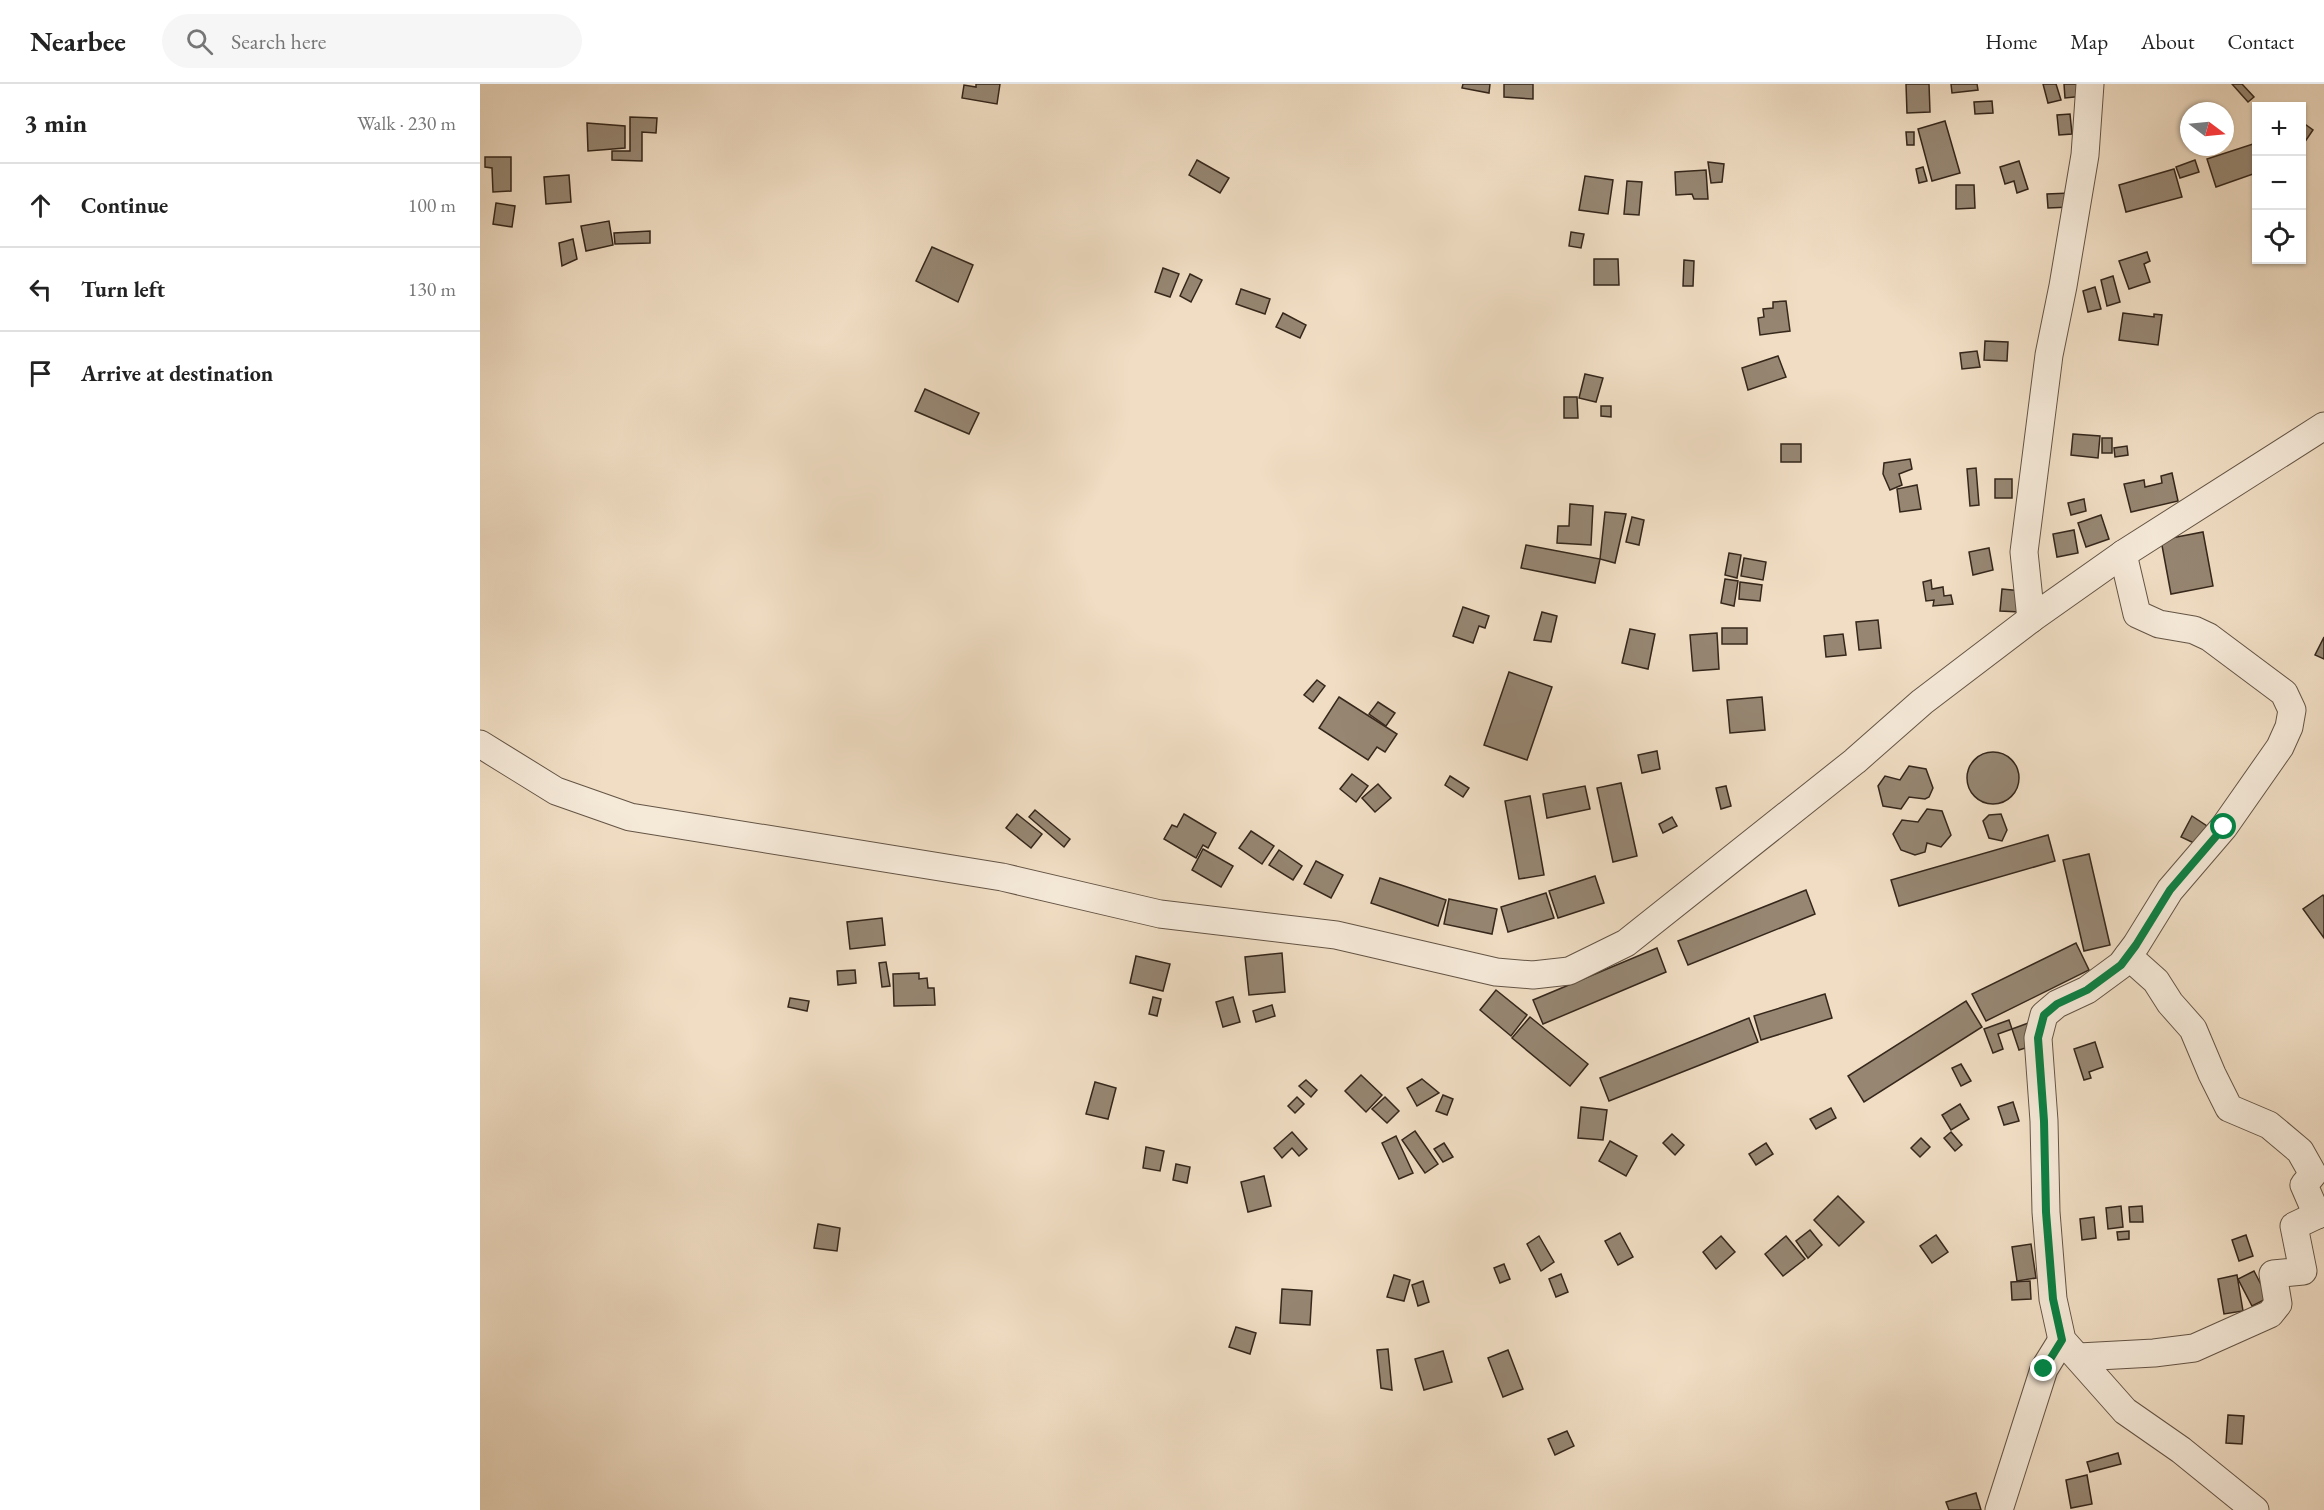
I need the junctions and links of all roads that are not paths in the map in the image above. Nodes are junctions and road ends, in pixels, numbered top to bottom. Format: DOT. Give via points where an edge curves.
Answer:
graph roads {
  1 [pos="2090,84"];
  2 [pos="2324,426"];
  3 [pos="2123,554"];
  4 [pos="2031,619"];
  5 [pos="480,744"];
  6 [pos="2128,956"];
  7 [pos="2320,1214"];
  8 [pos="2070,1348"];
  9 [pos="1999,1510"];
  10 [pos="2255,1510"];
  1 -- 4 [label="street" via="2085,155 2049,355 2024,552"];
  2 -- 3 [label="street"];
  3 -- 4 [label="street"];
  3 -- 6 [label="street" via="2137,614 2209,637 2284,693 2292,710 2280,747 2224,827 2170,890"];
  4 -- 5 [label="street" via="1922,702 1855,761 1626,943 1569,971 1533,975 1496,972 1336,935 1160,914 1002,877 630,817 556,791"];
  6 -- 7 [label="street" via="2156,981 2169,1004 2193,1029 2229,1108 2269,1125 2300,1151 2313,1174 2304,1185"];
  6 -- 8 [label="street" via="2087,990 2044,1015 2038,1038 2053,1299"];
  7 -- 8 [label="street" via="2294,1226 2303,1270 2273,1274 2278,1304 2270,1314 2194,1348 2154,1353"];
  8 -- 9 [label="street" via="2044,1369"];
  8 -- 10 [label="street" via="2125,1411"];
}
